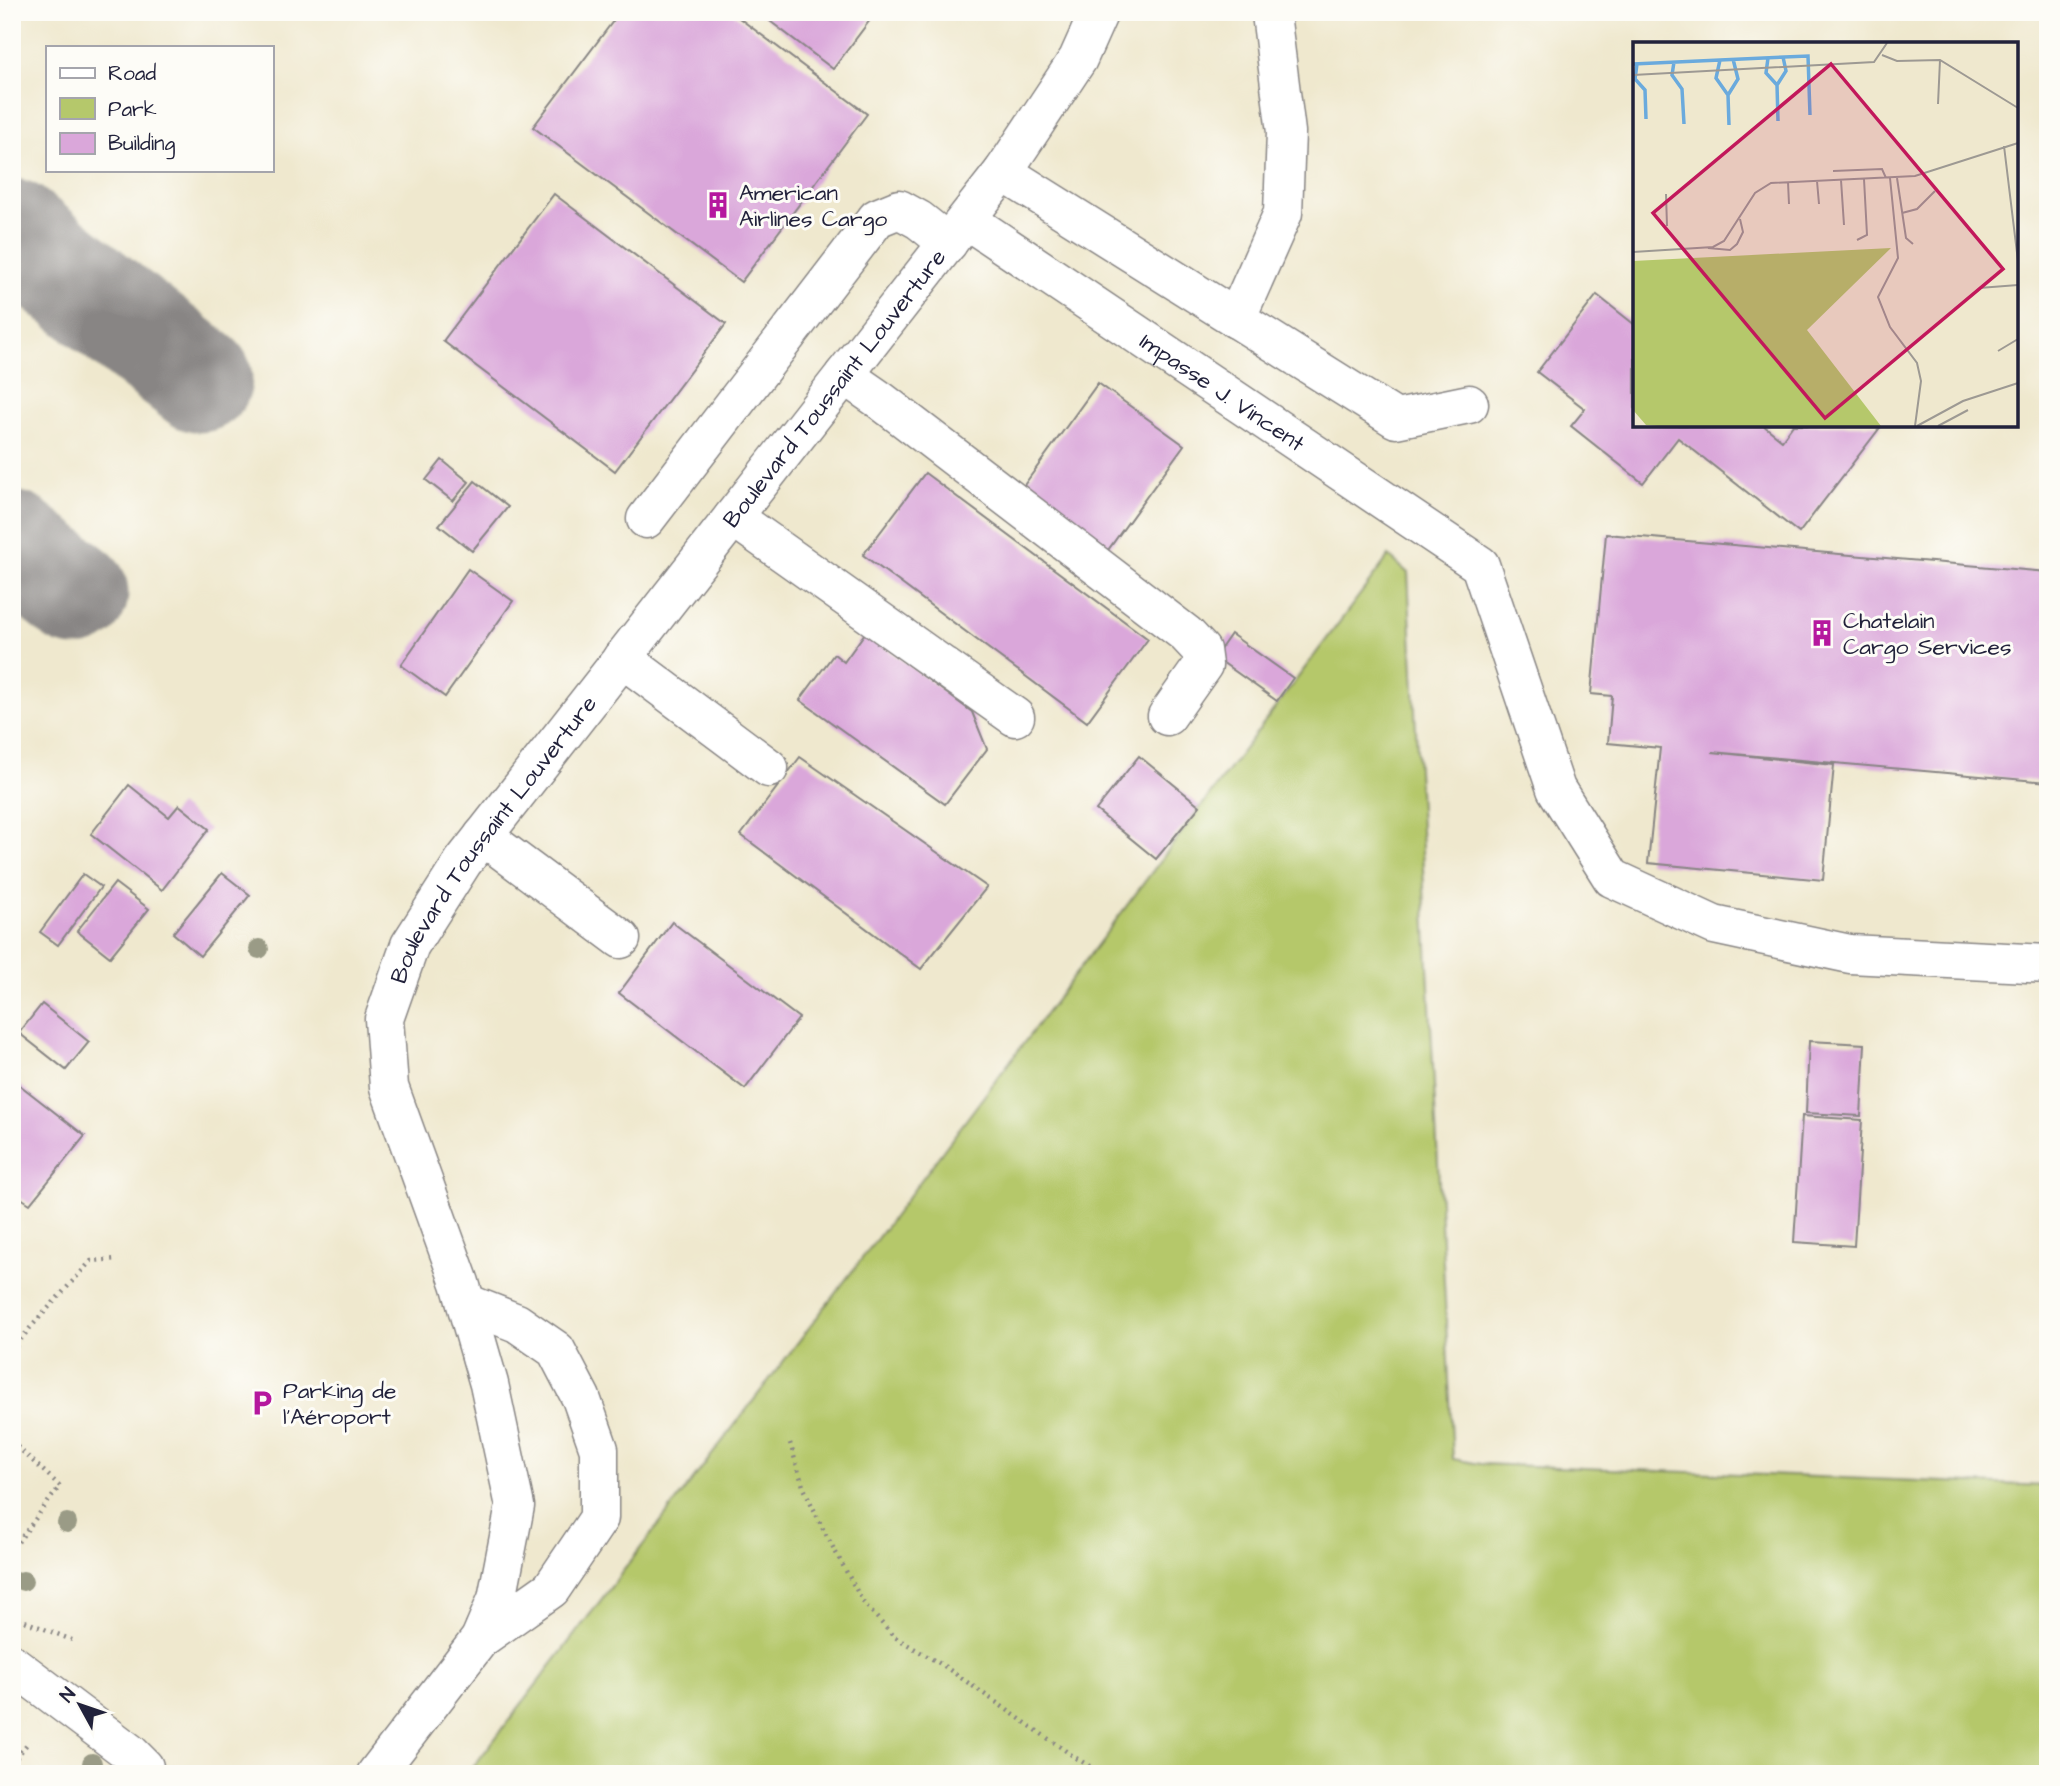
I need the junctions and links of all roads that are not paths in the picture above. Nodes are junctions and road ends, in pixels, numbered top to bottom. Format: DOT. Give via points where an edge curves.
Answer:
graph roads {
  1 [pos="1099,12"];
  2 [pos="1271,14"];
  3 [pos="1003,172"];
  4 [pos="957,232"];
  5 [pos="1236,318"];
  6 [pos="844,375"];
  7 [pos="1469,404"];
  8 [pos="733,517"];
  9 [pos="646,519"];
  10 [pos="622,658"];
  11 [pos="1167,716"];
  12 [pos="1015,717"];
  13 [pos="769,768"];
  14 [pos="483,836"];
  15 [pos="621,939"];
  16 [pos="2048,964"];
  17 [pos="466,1303"];
  18 [pos="480,1639"];
  19 [pos="12,1664"];
  20 [pos="144,1768"];
  21 [pos="376,1774"];
  1 -- 3 [label="main road, Boulevard Toussaint Louverture" via="1078,59"];
  2 -- 5 [label="main road" via="1286,132 1283,213"];
  3 -- 4 [label="main road, Boulevard Toussaint Louverture"];
  3 -- 5 [label="main road"];
  4 -- 6 [label="main road, Boulevard Toussaint Louverture"];
  4 -- 9 [label="main road, Impasse J. Vincent" via="899,209 877,218"];
  4 -- 16 [label="main road, Impasse J. Vincent" via="1479,565 1556,789 1612,878 1714,925 1850,954"];
  5 -- 7 [label="main road" via="1396,419"];
  6 -- 8 [label="main road, Boulevard Toussaint Louverture"];
  6 -- 11 [label="main road" via="1186,634 1201,650 1203,665"];
  8 -- 10 [label="main road, Boulevard Toussaint Louverture"];
  8 -- 12 [label="main road"];
  10 -- 13 [label="main road"];
  10 -- 14 [label="main road, Boulevard Toussaint Louverture"];
  14 -- 15 [label="main road"];
  14 -- 17 [label="main road, Boulevard Toussaint Louverture" via="411,945 384,1019 389,1087"];
  17 -- 18 [label="main road, Boulevard Toussaint Louverture" via="515,1506 496,1599"];
  17 -- 18 [label="main road" via="517,1323 556,1350 581,1398 599,1449 599,1518 551,1589"];
  18 -- 21 [label="main road, Boulevard Toussaint Louverture"];
  19 -- 20 [label="main road"];
}
